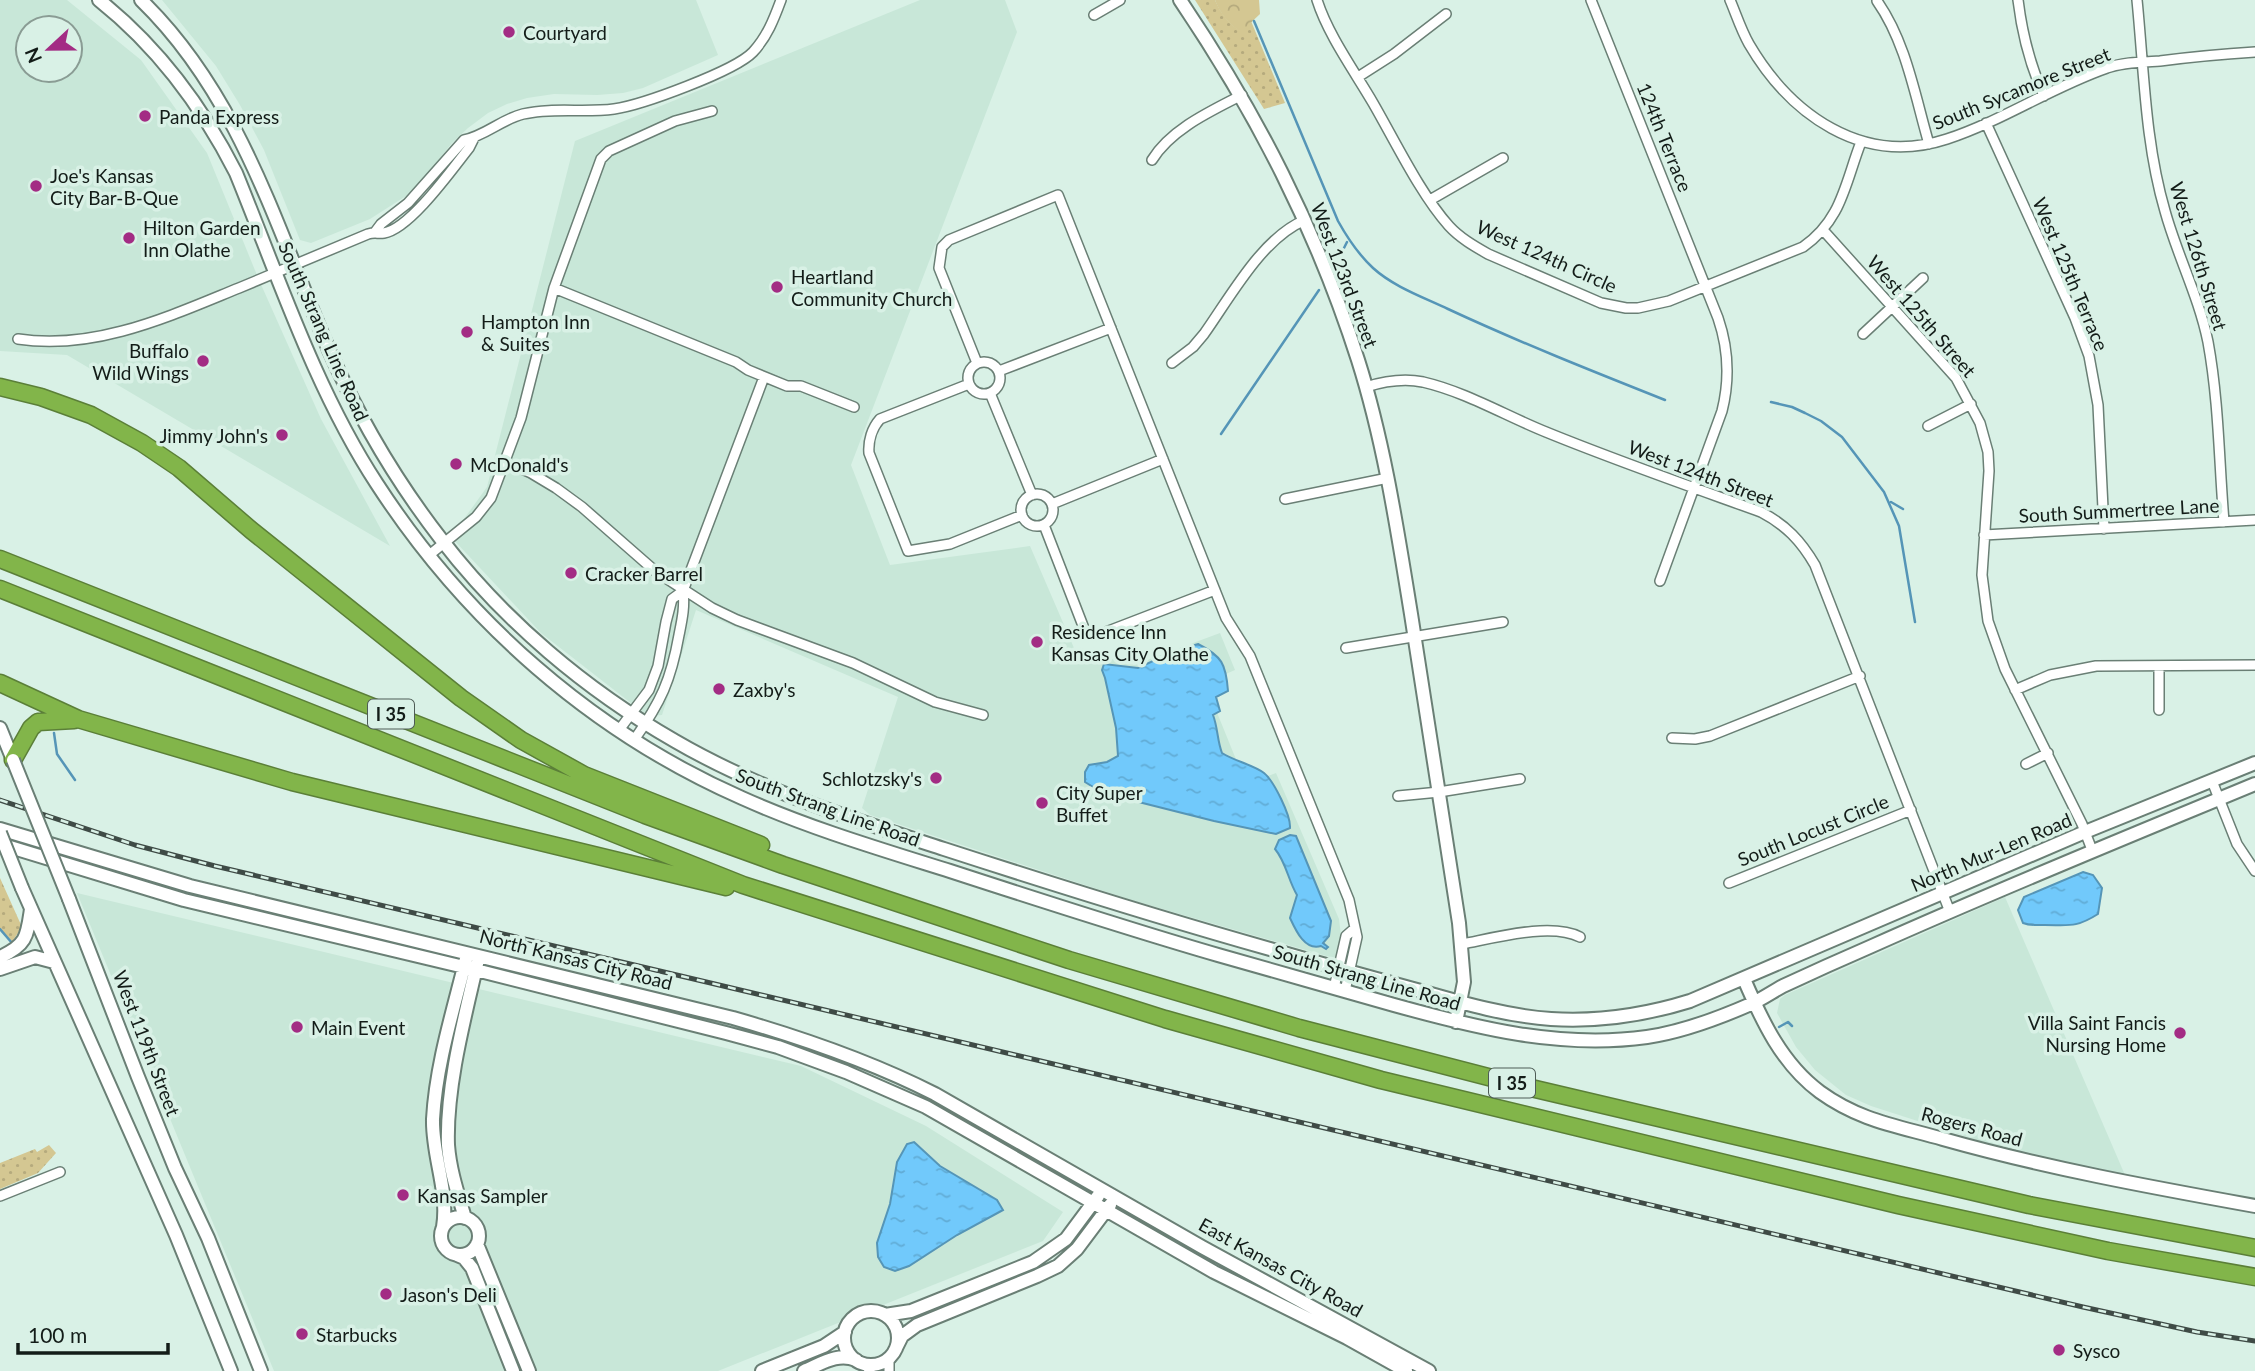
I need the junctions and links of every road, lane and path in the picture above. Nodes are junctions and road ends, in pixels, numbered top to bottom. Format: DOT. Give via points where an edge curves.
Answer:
graph roads {
  1 [pos="99,0"];
  2 [pos="141,0"];
  3 [pos="781,0"];
  4 [pos="1120,0"];
  5 [pos="1181,0"];
  6 [pos="1317,0"];
  7 [pos="1591,0"];
  8 [pos="1730,0"];
  9 [pos="2018,0"];
  10 [pos="2137,0"];
  11 [pos="1877,1"];
  12 [pos="1446,13"];
  13 [pos="1094,15"];
  14 [pos="2255,52"];
  15 [pos="2143,62"];
  16 [pos="1358,77"];
  17 [pos="1242,95"];
  18 [pos="2044,96"];
  19 [pos="712,111"];
  20 [pos="1986,123"];
  21 [pos="1861,142"];
  22 [pos="1929,144"];
  23 [pos="1503,158"];
  24 [pos="1152,160"];
  25 [pos="1430,200"];
  26 [pos="1305,220"];
  27 [pos="1823,230"];
  28 [pos="296,265"];
  29 [pos="277,273"];
  30 [pos="1923,278"];
  31 [pos="1706,287"];
  32 [pos="554,288"];
  33 [pos="1893,306"];
  34 [pos="1111,328"];
  35 [pos="1863,334"];
  36 [pos="18,340"];
  37 [pos="977,363"];
  38 [pos="1172,363"];
  39 [pos="999,371"];
  40 [pos="764,377"];
  41 [pos="969,384"];
  42 [pos="0,387"];
  43 [pos="1366,387"];
  44 [pos="990,393"];
  45 [pos="1971,404"];
  46 [pos="854,407"];
  47 [pos="1928,426"];
  48 [pos="1163,459"];
  49 [pos="504,461"];
  50 [pos="1388,478"];
  51 [pos="1694,488"];
  52 [pos="1032,495"];
  53 [pos="1285,499"];
  54 [pos="1052,504"];
  55 [pos="1022,515"];
  56 [pos="2255,520"];
  57 [pos="2224,522"];
  58 [pos="1044,525"];
  59 [pos="2104,529"];
  60 [pos="1984,535"];
  61 [pos="443,543"];
  62 [pos="428,556"];
  63 [pos="0,559"];
  64 [pos="1660,581"];
  65 [pos="0,589"];
  66 [pos="1214,590"];
  67 [pos="683,591"];
  68 [pos="1503,622"];
  69 [pos="1415,637"];
  70 [pos="1346,648"];
  71 [pos="2255,665"];
  72 [pos="2159,667"];
  73 [pos="1860,676"];
  74 [pos="0,683"];
  75 [pos="2015,690"];
  76 [pos="2159,710"];
  77 [pos="630,714"];
  78 [pos="982,715"];
  79 [pos="78,719"];
  80 [pos="645,724"];
  81 [pos="0,729"];
  82 [pos="619,730"];
  83 [pos="1672,738"];
  84 [pos="634,740"];
  85 [pos="2048,753"];
  86 [pos="13,760"];
  87 [pos="2255,763"];
  88 [pos="2026,764"];
  89 [pos="1520,779"];
  90 [pos="2212,781"];
  91 [pos="2255,784"];
  92 [pos="1439,792"];
  93 [pos="1398,796"];
  94 [pos="2219,799"];
  95 [pos="1911,810"];
  96 [pos="0,831"];
  97 [pos="2085,832"];
  98 [pos="0,844"];
  99 [pos="2092,850"];
  100 [pos="783,865"];
  101 [pos="2255,871"];
  102 [pos="1729,883"];
  103 [pos="743,885"];
  104 [pos="1943,894"];
  105 [pos="32,909"];
  106 [pos="1950,912"];
  107 [pos="1580,937"];
  108 [pos="1462,944"];
  109 [pos="473,954"];
  110 [pos="0,957"];
  111 [pos="54,962"];
  112 [pos="470,968"];
  113 [pos="0,969"];
  114 [pos="1344,970"];
  115 [pos="1744,979"];
  116 [pos="1339,989"];
  117 [pos="1461,1002"];
  118 [pos="1754,1003"];
  119 [pos="1456,1022"];
  120 [pos="61,1172"];
  121 [pos="1103,1188"];
  122 [pos="0,1196"];
  123 [pos="1116,1196"];
  124 [pos="1093,1202"];
  125 [pos="2255,1206"];
  126 [pos="1107,1210"];
  127 [pos="465,1218"];
  128 [pos="443,1227"];
  129 [pos="477,1244"];
  130 [pos="2255,1248"];
  131 [pos="457,1255"];
  132 [pos="2255,1277"];
  133 [pos="885,1315"];
  134 [pos="845,1332"];
  135 [pos="891,1359"];
  136 [pos="864,1365"];
  137 [pos="230,1371"];
  138 [pos="261,1371"];
  139 [pos="513,1371"];
  140 [pos="529,1371"];
  141 [pos="762,1371"];
  142 [pos="804,1371"];
  143 [pos="1406,1371"];
  144 [pos="1429,1371"];
  1 -- 29 [label="main road, South Strang Line Road" via="153,49 197,105 236,173"];
  2 -- 28 [label="main road, South Strang Line Road" via="195,61 227,112"];
  3 -- 28 [label="street" via="771,25 747,57 636,105 548,110 499,123 474,138 399,226"];
  4 -- 13 [label="street"];
  5 -- 17 [label="main road, West 123rd Street"];
  6 -- 16 [label="street, West 124th Circle"];
  7 -- 31 [label="street, 124th Terrace"];
  8 -- 21 [label="street, South Sycamore Street" via="1748,42 1789,97 1816,120"];
  9 -- 18 [label="street" via="2026,44"];
  10 -- 15 [label="street, West 126th Street"];
  11 -- 22 [label="street" via="1898,35"];
  12 -- 16 [label="street"];
  14 -- 15 [label="street, South Sycamore Street"];
  15 -- 18 [label="street, South Sycamore Street" via="2107,68"];
  15 -- 57 [label="street, West 126th Street" via="2158,185 2201,316 2213,370"];
  16 -- 25 [label="street, West 124th Circle"];
  17 -- 24 [label="street" via="1177,133"];
  17 -- 26 [label="main road, West 123rd Street"];
  18 -- 20 [label="street, South Sycamore Street"];
  19 -- 32 [label="street" via="676,121 609,151 601,159"];
  20 -- 22 [label="street, South Sycamore Street"];
  20 -- 59 [label="street, West 125th Terrace" via="2089,356 2098,405"];
  21 -- 22 [label="street, South Sycamore Street" via="1896,147"];
  21 -- 27 [label="street" via="1840,205"];
  23 -- 25 [label="street"];
  25 -- 31 [label="street, West 124th Circle" via="1450,227 1473,246 1601,303 1650,307"];
  26 -- 38 [label="street" via="1269,245 1204,334"];
  26 -- 43 [label="main road, West 123rd Street"];
  27 -- 31 [label="street" via="1803,247"];
  27 -- 33 [label="street, West 125th Street"];
  28 -- 29 [label="street"];
  28 -- 61 [label="main road, South Strang Line Road" via="356,408"];
  29 -- 36 [label="street" via="131,329 61,343"];
  29 -- 62 [label="main road, South Strang Line Road" via="335,412 376,483"];
  30 -- 33 [label="street"];
  31 -- 51 [label="street, 124th Terrace" via="1723,334 1728,375 1722,411"];
  32 -- 40 [label="street"];
  32 -- 49 [label="street" via="521,418"];
  33 -- 35 [label="street"];
  33 -- 45 [label="street, West 125th Street" via="1956,378"];
  34 -- 37 [label="street" via="1058,195 949,240 942,247 939,268"];
  34 -- 39 [label="street"];
  34 -- 48 [label="street"];
  37 -- 39 [label="street" via="987,362"];
  37 -- 41 [label="street" via="969,370"];
  39 -- 44 [label="street" via="998,387"];
  40 -- 46 [label="street"];
  40 -- 67 [label="street"];
  41 -- 44 [label="street" via="977,393"];
  41 -- 55 [label="street" via="880,419 868,445 908,551 950,544"];
  42 -- 100 [label="highway" via="91,415 151,449 461,698 521,740 584,775 771,849"];
  43 -- 50 [label="main road, West 123rd Street"];
  43 -- 51 [label="street, West 124th Street" via="1404,380 1444,388"];
  44 -- 52 [label="street"];
  45 -- 47 [label="street"];
  45 -- 60 [label="street, West 125th Street" via="1988,452"];
  48 -- 54 [label="street"];
  48 -- 66 [label="street"];
  49 -- 61 [label="street" via="491,498 476,517"];
  49 -- 67 [label="street" via="556,488"];
  50 -- 53 [label="street"];
  50 -- 69 [label="main road, West 123rd Street"];
  51 -- 64 [label="street, 124th Terrace"];
  51 -- 73 [label="street, West 124th Street" via="1773,519 1802,543"];
  52 -- 54 [label="street" via="1044,495"];
  52 -- 55 [label="street" via="1024,501"];
  54 -- 58 [label="street" via="1051,518"];
  55 -- 58 [label="street" via="1033,526"];
  56 -- 57 [label="street, South Summertree Lane"];
  57 -- 59 [label="street, South Summertree Lane"];
  58 -- 66 [label="street" via="1084,631 1091,635"];
  59 -- 60 [label="street, South Summertree Lane"];
  60 -- 75 [label="street, West 125th Street" via="1982,575 1988,621"];
  61 -- 62 [label="street"];
  61 -- 77 [label="main road, South Strang Line Road" via="532,636"];
  62 -- 82 [label="main road, South Strang Line Road" via="505,640"];
  63 -- 100 [label="highway, I 35" via="511,763"];
  65 -- 103 [label="highway, I 35"];
  66 -- 114 [label="street" via="1250,656 1349,900 1357,937"];
  67 -- 77 [label="street" via="672,598 659,666 649,690"];
  67 -- 78 [label="street" via="737,620 853,663 935,702"];
  67 -- 80 [label="street" via="685,606 673,670"];
  68 -- 69 [label="street"];
  69 -- 70 [label="street"];
  69 -- 92 [label="main road, West 123rd Street"];
  71 -- 72 [label="street"];
  72 -- 75 [label="street" via="2079,668"];
  72 -- 76 [label="street"];
  73 -- 83 [label="street" via="1710,736"];
  73 -- 95 [label="street, West 124th Street"];
  74 -- 79 [label="highway"];
  75 -- 85 [label="street, West 125th Street"];
  77 -- 80 [label="main road, South Strang Line Road"];
  77 -- 82 [label="street"];
  79 -- 86 [label="highway" via="38,722"];
  79 -- 103 [label="highway" via="383,805 724,887"];
  80 -- 84 [label="street"];
  80 -- 114 [label="main road, South Strang Line Road" via="748,779 867,824 1129,909"];
  81 -- 86 [label="main road, West 119th Street"];
  82 -- 84 [label="main road, South Strang Line Road"];
  84 -- 116 [label="main road, South Strang Line Road" via="705,781 782,815 1123,928"];
  85 -- 88 [label="street"];
  85 -- 97 [label="street, West 125th Street"];
  86 -- 138 [label="main road, West 119th Street, bridge"];
  87 -- 90 [label="main road, North Mur-Len Road"];
  89 -- 92 [label="street"];
  90 -- 94 [label="street"];
  90 -- 97 [label="main road, North Mur-Len Road"];
  91 -- 94 [label="main road, North Mur-Len Road"];
  92 -- 93 [label="street"];
  92 -- 108 [label="main road, West 123rd Street"];
  94 -- 99 [label="main road, North Mur-Len Road"];
  94 -- 101 [label="street" via="2237,844"];
  95 -- 102 [label="street, South Locust Circle"];
  95 -- 104 [label="street, West 124th Street"];
  96 -- 105 [label="main road, bridge"];
  96 -- 109 [label="main road, North Kansas City Road" via="190,886"];
  97 -- 99 [label="street, West 125th Street"];
  97 -- 104 [label="main road, North Mur-Len Road"];
  98 -- 112 [label="main road, North Kansas City Road" via="184,900"];
  99 -- 106 [label="main road, North Mur-Len Road"];
  100 -- 130 [label="highway, I 35" via="1069,960 1387,1051 1922,1181"];
  103 -- 132 [label="highway, I 35" via="1165,1019 1381,1080 1898,1205 2108,1251"];
  104 -- 106 [label="street, West 124th Street"];
  104 -- 115 [label="main road, North Mur-Len Road"];
  105 -- 110 [label="main road" via="23,943"];
  105 -- 111 [label="main road"];
  106 -- 118 [label="main road, North Mur-Len Road"];
  107 -- 108 [label="street" via="1569,931 1541,931"];
  108 -- 117 [label="main road, West 123rd Street"];
  109 -- 112 [label="main road"];
  109 -- 121 [label="main road, North Kansas City Road" via="733,1018 819,1044 936,1094"];
  111 -- 113 [label="main road" via="35,957"];
  111 -- 137 [label="main road" via="176,1236"];
  112 -- 124 [label="main road, North Kansas City Road" via="778,1047 846,1072 926,1107"];
  112 -- 127 [label="main road" via="448,1119 452,1175"];
  112 -- 128 [label="main road" via="442,1061 433,1120 445,1201"];
  114 -- 116 [label="street"];
  114 -- 117 [label="main road, South Strang Line Road"];
  115 -- 117 [label="main road, South Strang Line Road" via="1663,1009 1608,1018 1524,1016"];
  115 -- 118 [label="main road, Rogers Road"];
  116 -- 119 [label="main road, South Strang Line Road"];
  117 -- 119 [label="main road, West 123rd Street"];
  118 -- 119 [label="main road, South Strang Line Road" via="1668,1033 1607,1040 1522,1036"];
  118 -- 125 [label="main road, Rogers Road" via="1792,1066 1819,1091 1863,1117 2016,1159"];
  120 -- 122 [label="street"];
  121 -- 123 [label="main road, North Kansas City Road"];
  121 -- 124 [label="main road"];
  123 -- 126 [label="main road"];
  123 -- 144 [label="main road, East Kansas City Road"];
  124 -- 126 [label="main road, North Kansas City Road"];
  124 -- 133 [label="main road" via="1066,1239 1033,1262 911,1311"];
  126 -- 135 [label="main road" via="1058,1266 917,1325 902,1336"];
  126 -- 143 [label="main road, East Kansas City Road" via="1214,1272"];
  127 -- 128 [label="main road" via="453,1219"];
  127 -- 129 [label="main road" via="478,1232"];
  128 -- 131 [label="main road" via="443,1244"];
  129 -- 131 [label="main road" via="468,1253"];
  129 -- 140 [label="main road"];
  131 -- 139 [label="main road" via="472,1268"];
  133 -- 134 [label="main road" via="862,1313"];
  133 -- 135 [label="main road" via="895,1326 898,1341"];
  134 -- 136 [label="main road" via="847,1348"];
  134 -- 141 [label="main road" via="824,1346"];
  135 -- 136 [label="main road"];
  136 -- 142 [label="main road" via="848,1356 838,1357"];
}
